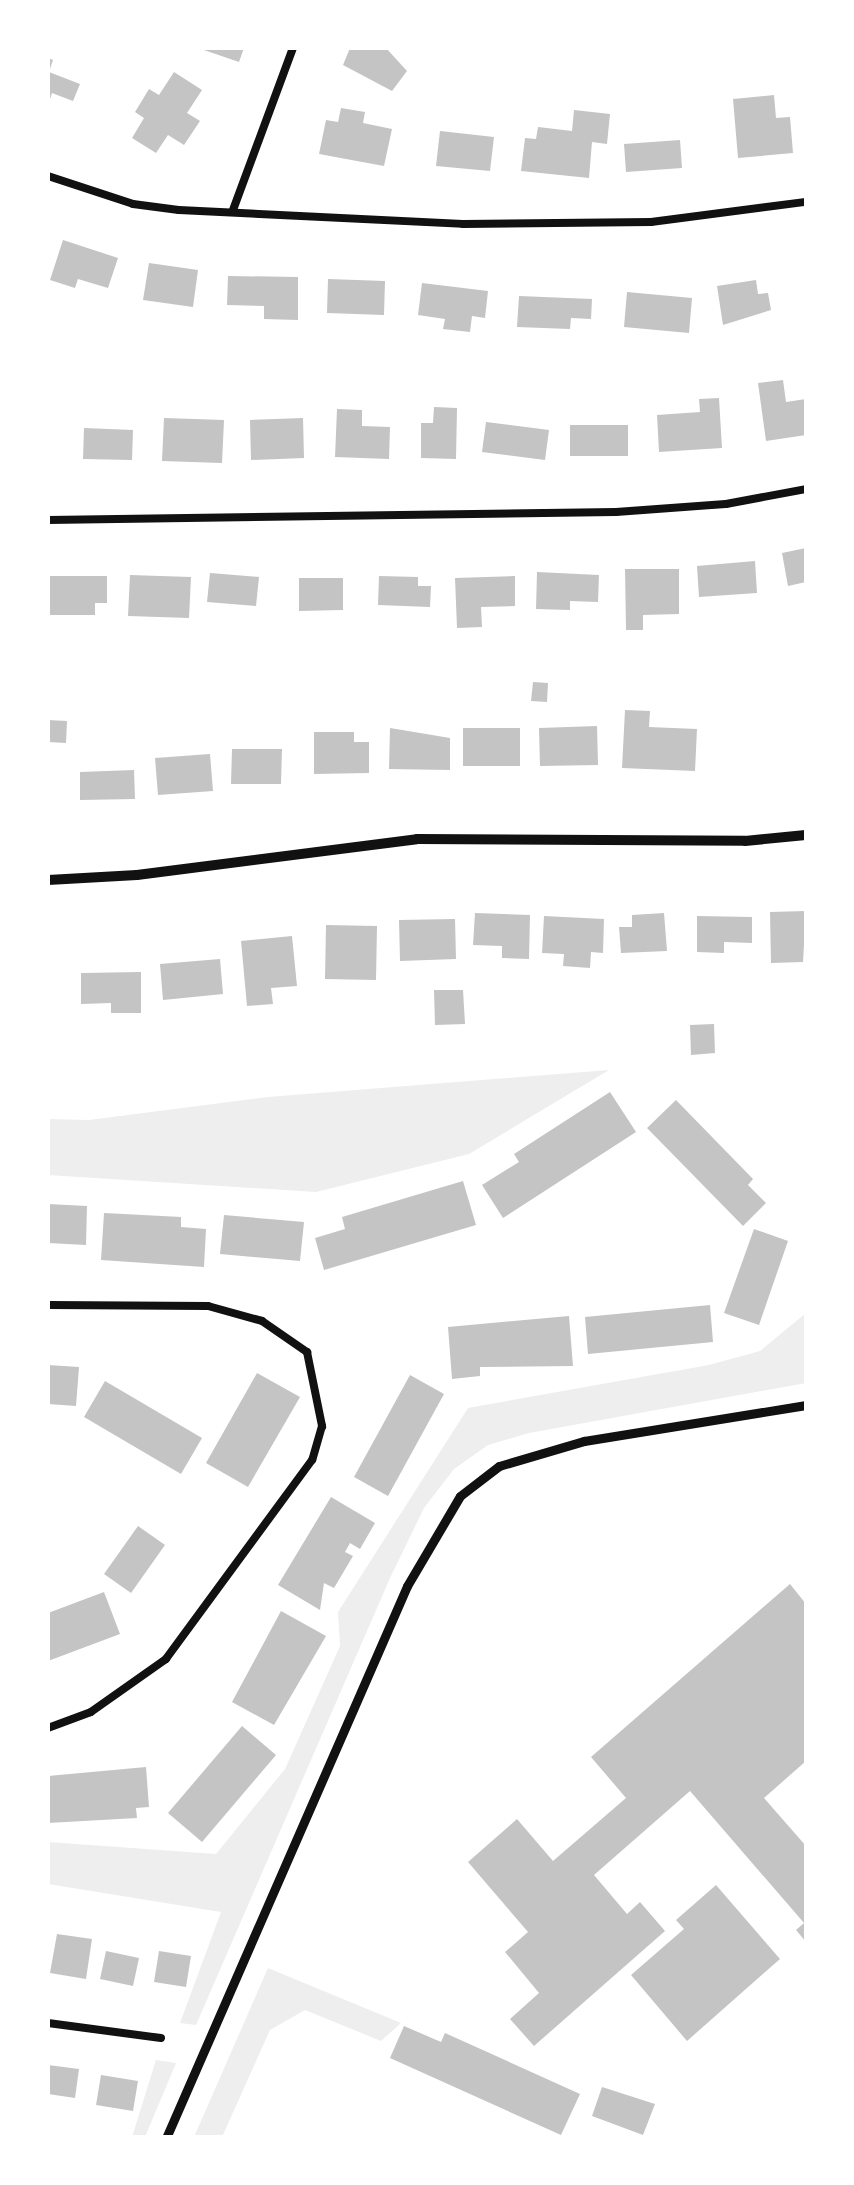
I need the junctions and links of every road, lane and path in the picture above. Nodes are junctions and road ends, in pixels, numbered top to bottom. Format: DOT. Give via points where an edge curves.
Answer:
graph roads {
  1 [pos="292,48"];
  2 [pos="48,176"];
  3 [pos="806,202"];
  4 [pos="232,210"];
  5 [pos="806,489"];
  6 [pos="48,520"];
  7 [pos="806,835"];
  8 [pos="48,880"];
  9 [pos="48,1305"];
  10 [pos="806,1406"];
  11 [pos="48,1728"];
  12 [pos="48,2023"];
  13 [pos="161,2038"];
  14 [pos="166,2138"];
  1 -- 4 [label="street"];
  2 -- 4 [label="street" via="132,204"];
  3 -- 4 [label="street" via="573,226"];
  5 -- 6 [label="street" via="726,504 616,512"];
  7 -- 8 [label="main road" via="745,841 417,840 137,876"];
  9 -- 11 [label="street" via="208,1306 262,1321 307,1352 322,1426 312,1460 166,1659 91,1712"];
  10 -- 14 [label="street" via="584,1441 499,1466 460,1496 407,1586"];
  12 -- 13 [label="street"];
}
